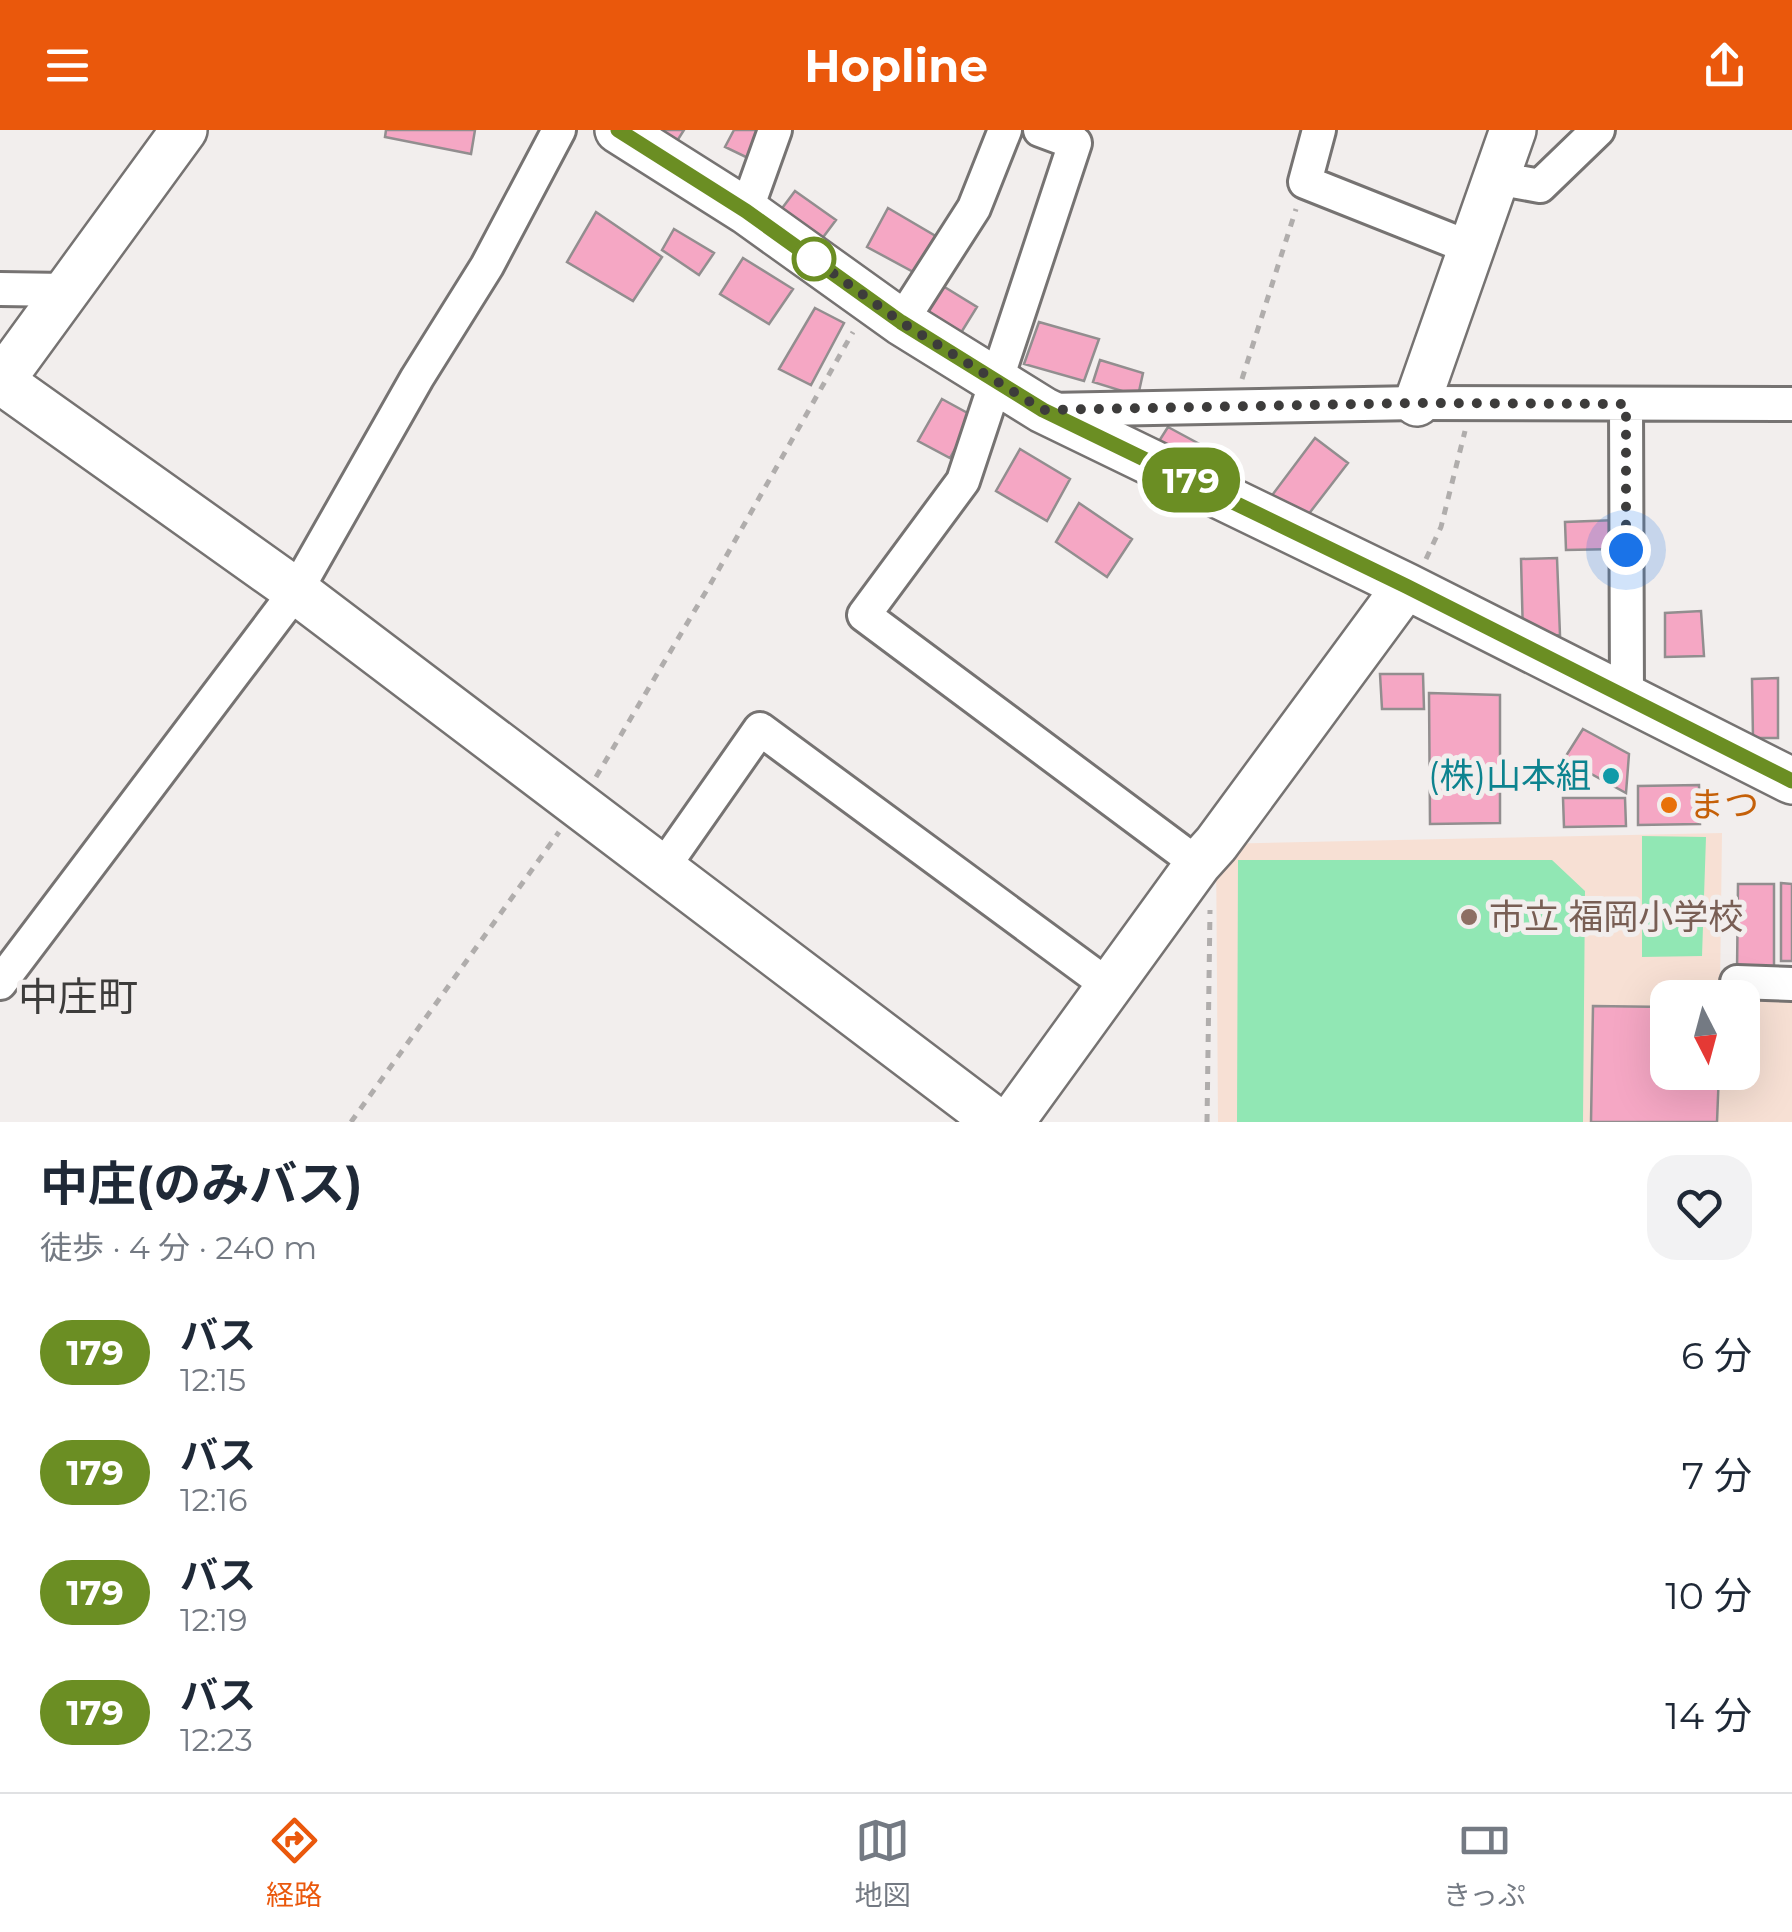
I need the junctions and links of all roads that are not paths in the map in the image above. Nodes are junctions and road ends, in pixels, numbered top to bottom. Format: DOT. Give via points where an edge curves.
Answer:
graph roads {
  1 [pos="184,130"];
  2 [pos="560,130"];
  3 [pos="618,130"];
  4 [pos="775,130"];
  5 [pos="1040,130"];
  6 [pos="1320,130"];
  7 [pos="1513,130"];
  8 [pos="1598,130"];
  9 [pos="993,135"];
  10 [pos="1496,178"];
  11 [pos="746,211"];
  12 [pos="1471,248"];
  13 [pos="0,288"];
  14 [pos="67,290"];
  15 [pos="886,311"];
  16 [pos="994,382"];
  17 [pos="1416,403"];
  18 [pos="1626,404"];
  19 [pos="1792,404"];
  20 [pos="1043,410"];
  21 [pos="1409,587"];
  22 [pos="296,591"];
  23 [pos="1626,698"];
  24 [pos="1792,781"];
  25 [pos="1198,864"];
  26 [pos="662,869"];
  27 [pos="0,983"];
  28 [pos="1760,983"];
  29 [pos="1792,984"];
  30 [pos="1108,986"];
  31 [pos="998,1122"];
  32 [pos="1011,1122"];
  1 -- 14 [label="street"];
  2 -- 22 [label="street"];
  3 -- 11 [label="street"];
  4 -- 11 [label="street"];
  5 -- 16 [label="street" via="1074,143"];
  6 -- 12 [label="street" via="1305,182"];
  7 -- 10 [label="street"];
  8 -- 10 [label="street" via="1540,186"];
  9 -- 15 [label="street" via="974,208"];
  10 -- 12 [label="street"];
  11 -- 15 [label="street"];
  12 -- 17 [label="street"];
  13 -- 14 [label="street"];
  14 -- 22 [label="street" via="1,382"];
  15 -- 16 [label="street"];
  16 -- 20 [label="street"];
  16 -- 25 [label="street" via="963,481 864,615"];
  17 -- 18 [label="street"];
  17 -- 20 [label="street"];
  18 -- 19 [label="street"];
  18 -- 23 [label="street"];
  20 -- 21 [label="street"];
  21 -- 23 [label="street"];
  21 -- 25 [label="street"];
  22 -- 26 [label="street"];
  22 -- 27 [label="street"];
  23 -- 24 [label="street"];
  25 -- 30 [label="street"];
  26 -- 30 [label="street" via="760,729"];
  26 -- 31 [label="street"];
  28 -- 29 [label="street"];
  30 -- 32 [label="street"];
}
